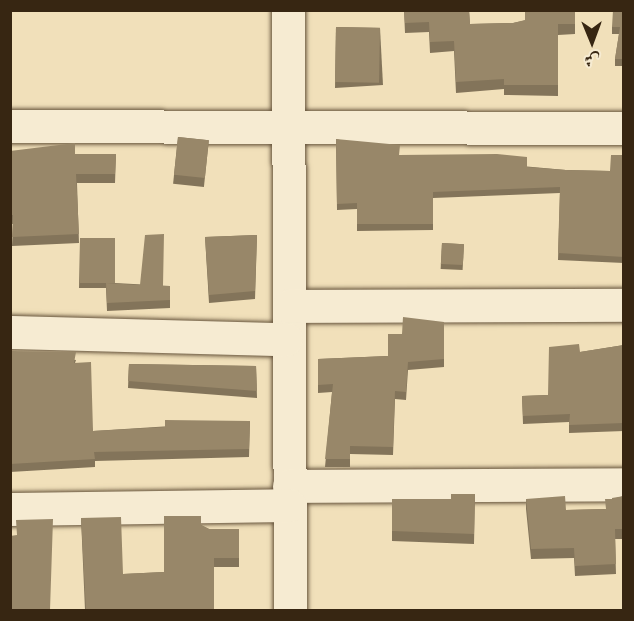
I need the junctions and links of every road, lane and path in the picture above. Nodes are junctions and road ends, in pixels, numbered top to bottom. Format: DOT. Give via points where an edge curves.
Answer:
graph roads {
  1 [pos="288,10"];
  2 [pos="10,126"];
  3 [pos="286,126"];
  4 [pos="624,128"];
  5 [pos="624,305"];
  6 [pos="289,306"];
  7 [pos="10,332"];
  8 [pos="286,339"];
  9 [pos="624,484"];
  10 [pos="289,495"];
  11 [pos="10,509"];
  12 [pos="290,610"];
  1 -- 3 [label="street"];
  2 -- 3 [label="street"];
  3 -- 4 [label="street"];
  3 -- 6 [label="street"];
  5 -- 6 [label="street"];
  6 -- 8 [label="street"];
  7 -- 8 [label="street"];
  8 -- 10 [label="street"];
  9 -- 10 [label="street"];
  10 -- 11 [label="street"];
  10 -- 12 [label="street"];
}
